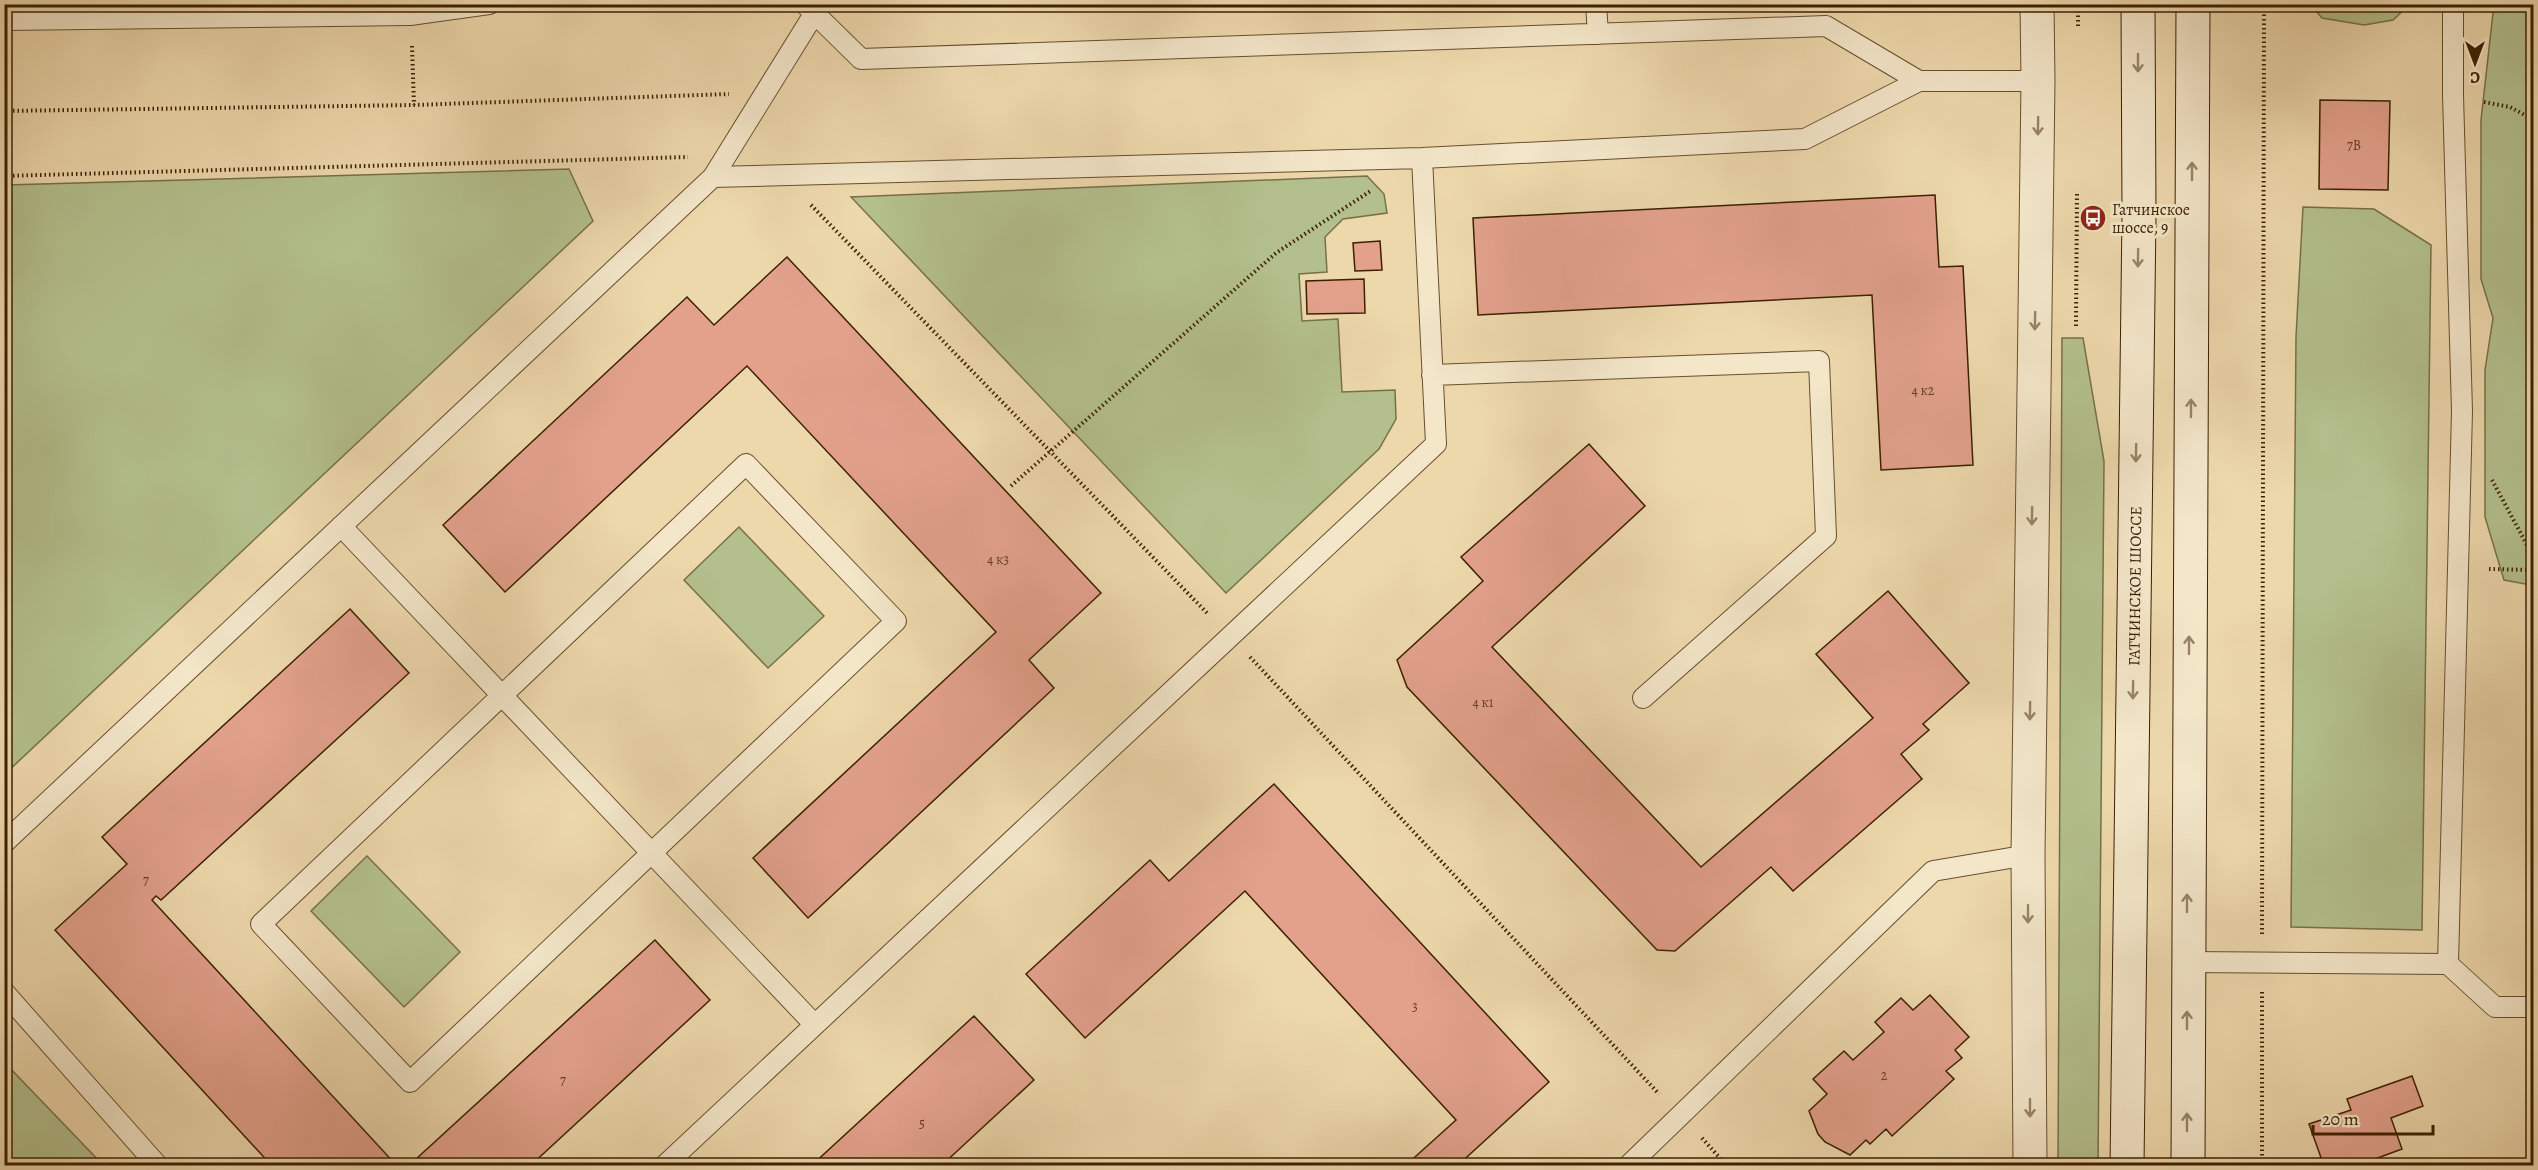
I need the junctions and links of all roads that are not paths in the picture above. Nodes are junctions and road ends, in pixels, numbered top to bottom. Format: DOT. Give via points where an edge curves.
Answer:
graph roads {
  1 [pos="489,4"];
  2 [pos="1596,4"];
  3 [pos="2037,4"];
  4 [pos="2138,4"];
  5 [pos="2193,4"];
  6 [pos="2453,4"];
  7 [pos="810,9"];
  8 [pos="4,20"];
  9 [pos="1598,34"];
  10 [pos="1918,81"];
  11 [pos="2038,81"];
  12 [pos="1422,158"];
  13 [pos="713,177"];
  14 [pos="1432,375"];
  15 [pos="341,526"];
  16 [pos="502,696"];
  17 [pos="1643,698"];
  18 [pos="4,843"];
  19 [pos="651,853"];
  20 [pos="2028,855"];
  21 [pos="2187,962"];
  22 [pos="2448,964"];
  23 [pos="4,992"];
  24 [pos="2534,1007"];
  25 [pos="814,1024"];
  26 [pos="158,1166"];
  27 [pos="664,1166"];
  28 [pos="1628,1166"];
  29 [pos="2030,1166"];
  30 [pos="2127,1166"];
  31 [pos="2188,1166"];
  1 -- 8 [label="lane" via="410,15"];
  2 -- 9 [label="lane"];
  3 -- 11 [label="main road"];
  4 -- 30 [label="main road, ГАТЧИНСКОЕ ШОССЕ, one-way"];
  21 -- 5 [label="main road, one-way"];
  6 -- 22 [label="lane" via="2462,411"];
  7 -- 9 [label="lane" via="861,59"];
  7 -- 13 [label="lane"];
  9 -- 10 [label="lane" via="1826,26"];
  10 -- 11 [label="lane"];
  10 -- 12 [label="lane" via="1805,139"];
  11 -- 20 [label="main road, one-way"];
  12 -- 13 [label="lane"];
  12 -- 14 [label="lane"];
  13 -- 15 [label="lane"];
  14 -- 17 [label="lane" via="1819,361 1826,536"];
  14 -- 25 [label="lane" via="1436,444"];
  15 -- 16 [label="lane"];
  15 -- 18 [label="lane"];
  16 -- 19 [label="lane"];
  16 -- 19 [label="lane" via="261,924 410,1082"];
  16 -- 19 [label="lane" via="746,464 896,621"];
  19 -- 25 [label="lane"];
  20 -- 28 [label="lane" via="1933,871"];
  20 -- 29 [label="main road, one-way"];
  21 -- 22 [label="lane"];
  31 -- 21 [label="main road, one-way"];
  22 -- 24 [label="lane" via="2495,1007"];
  23 -- 26 [label="lane"];
  25 -- 27 [label="lane"];
}
